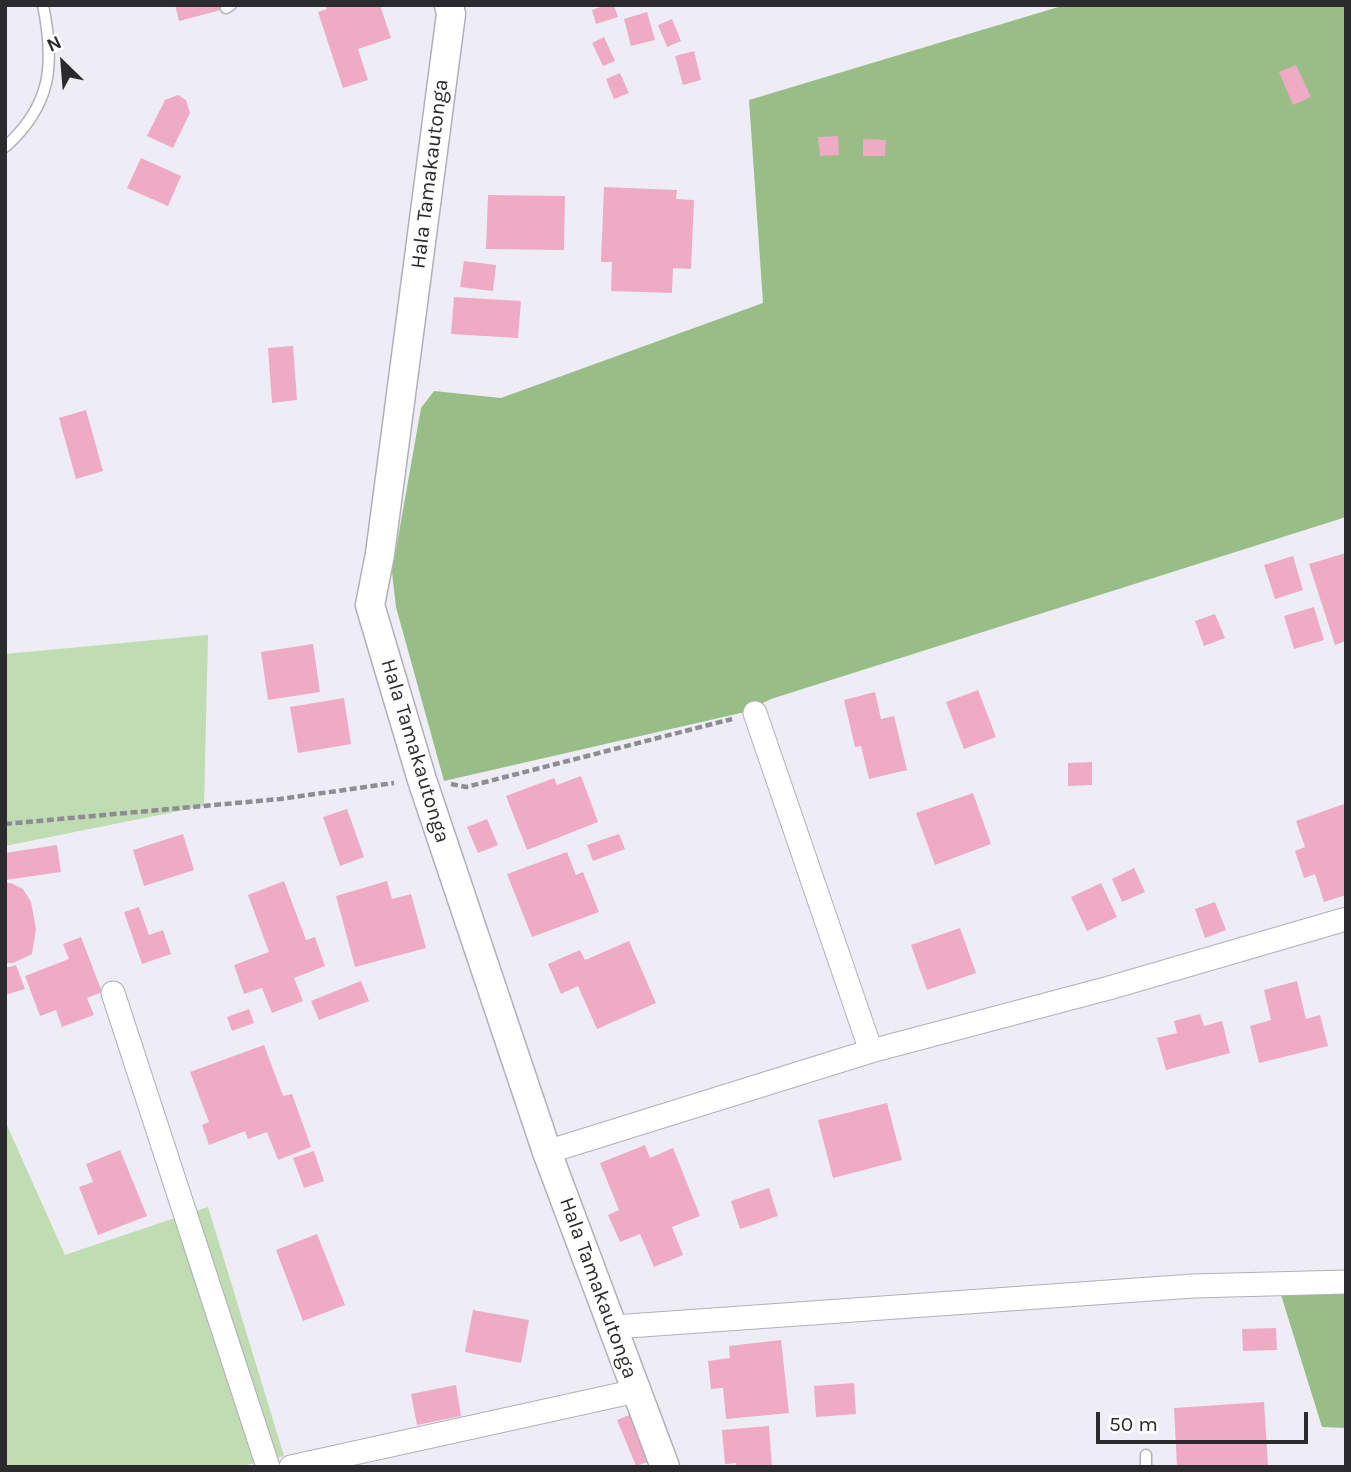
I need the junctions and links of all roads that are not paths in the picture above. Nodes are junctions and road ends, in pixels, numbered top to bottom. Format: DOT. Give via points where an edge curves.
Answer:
graph roads {
  1 [pos="43,5"];
  2 [pos="449,5"];
  3 [pos="5,147"];
  4 [pos="755,713"];
  5 [pos="1346,919"];
  6 [pos="113,993"];
  7 [pos="871,1051"];
  8 [pos="547,1152"];
  9 [pos="1346,1282"];
  10 [pos="614,1327"];
  11 [pos="636,1391"];
  12 [pos="268,1467"];
  13 [pos="291,1467"];
  14 [pos="666,1467"];
  1 -- 3 [label="lane" via="49,77 39,107"];
  2 -- 8 [label="street, Hala Tamakautonga" via="384,526 370,605 422,780"];
  4 -- 7 [label="street"];
  5 -- 7 [label="street"];
  6 -- 12 [label="street"];
  7 -- 8 [label="street"];
  8 -- 10 [label="street, Hala Tamakautonga"];
  9 -- 10 [label="street" via="1193,1286"];
  10 -- 11 [label="street, Hala Tamakautonga"];
  11 -- 13 [label="street"];
  11 -- 14 [label="street, Hala Tamakautonga"];
}
